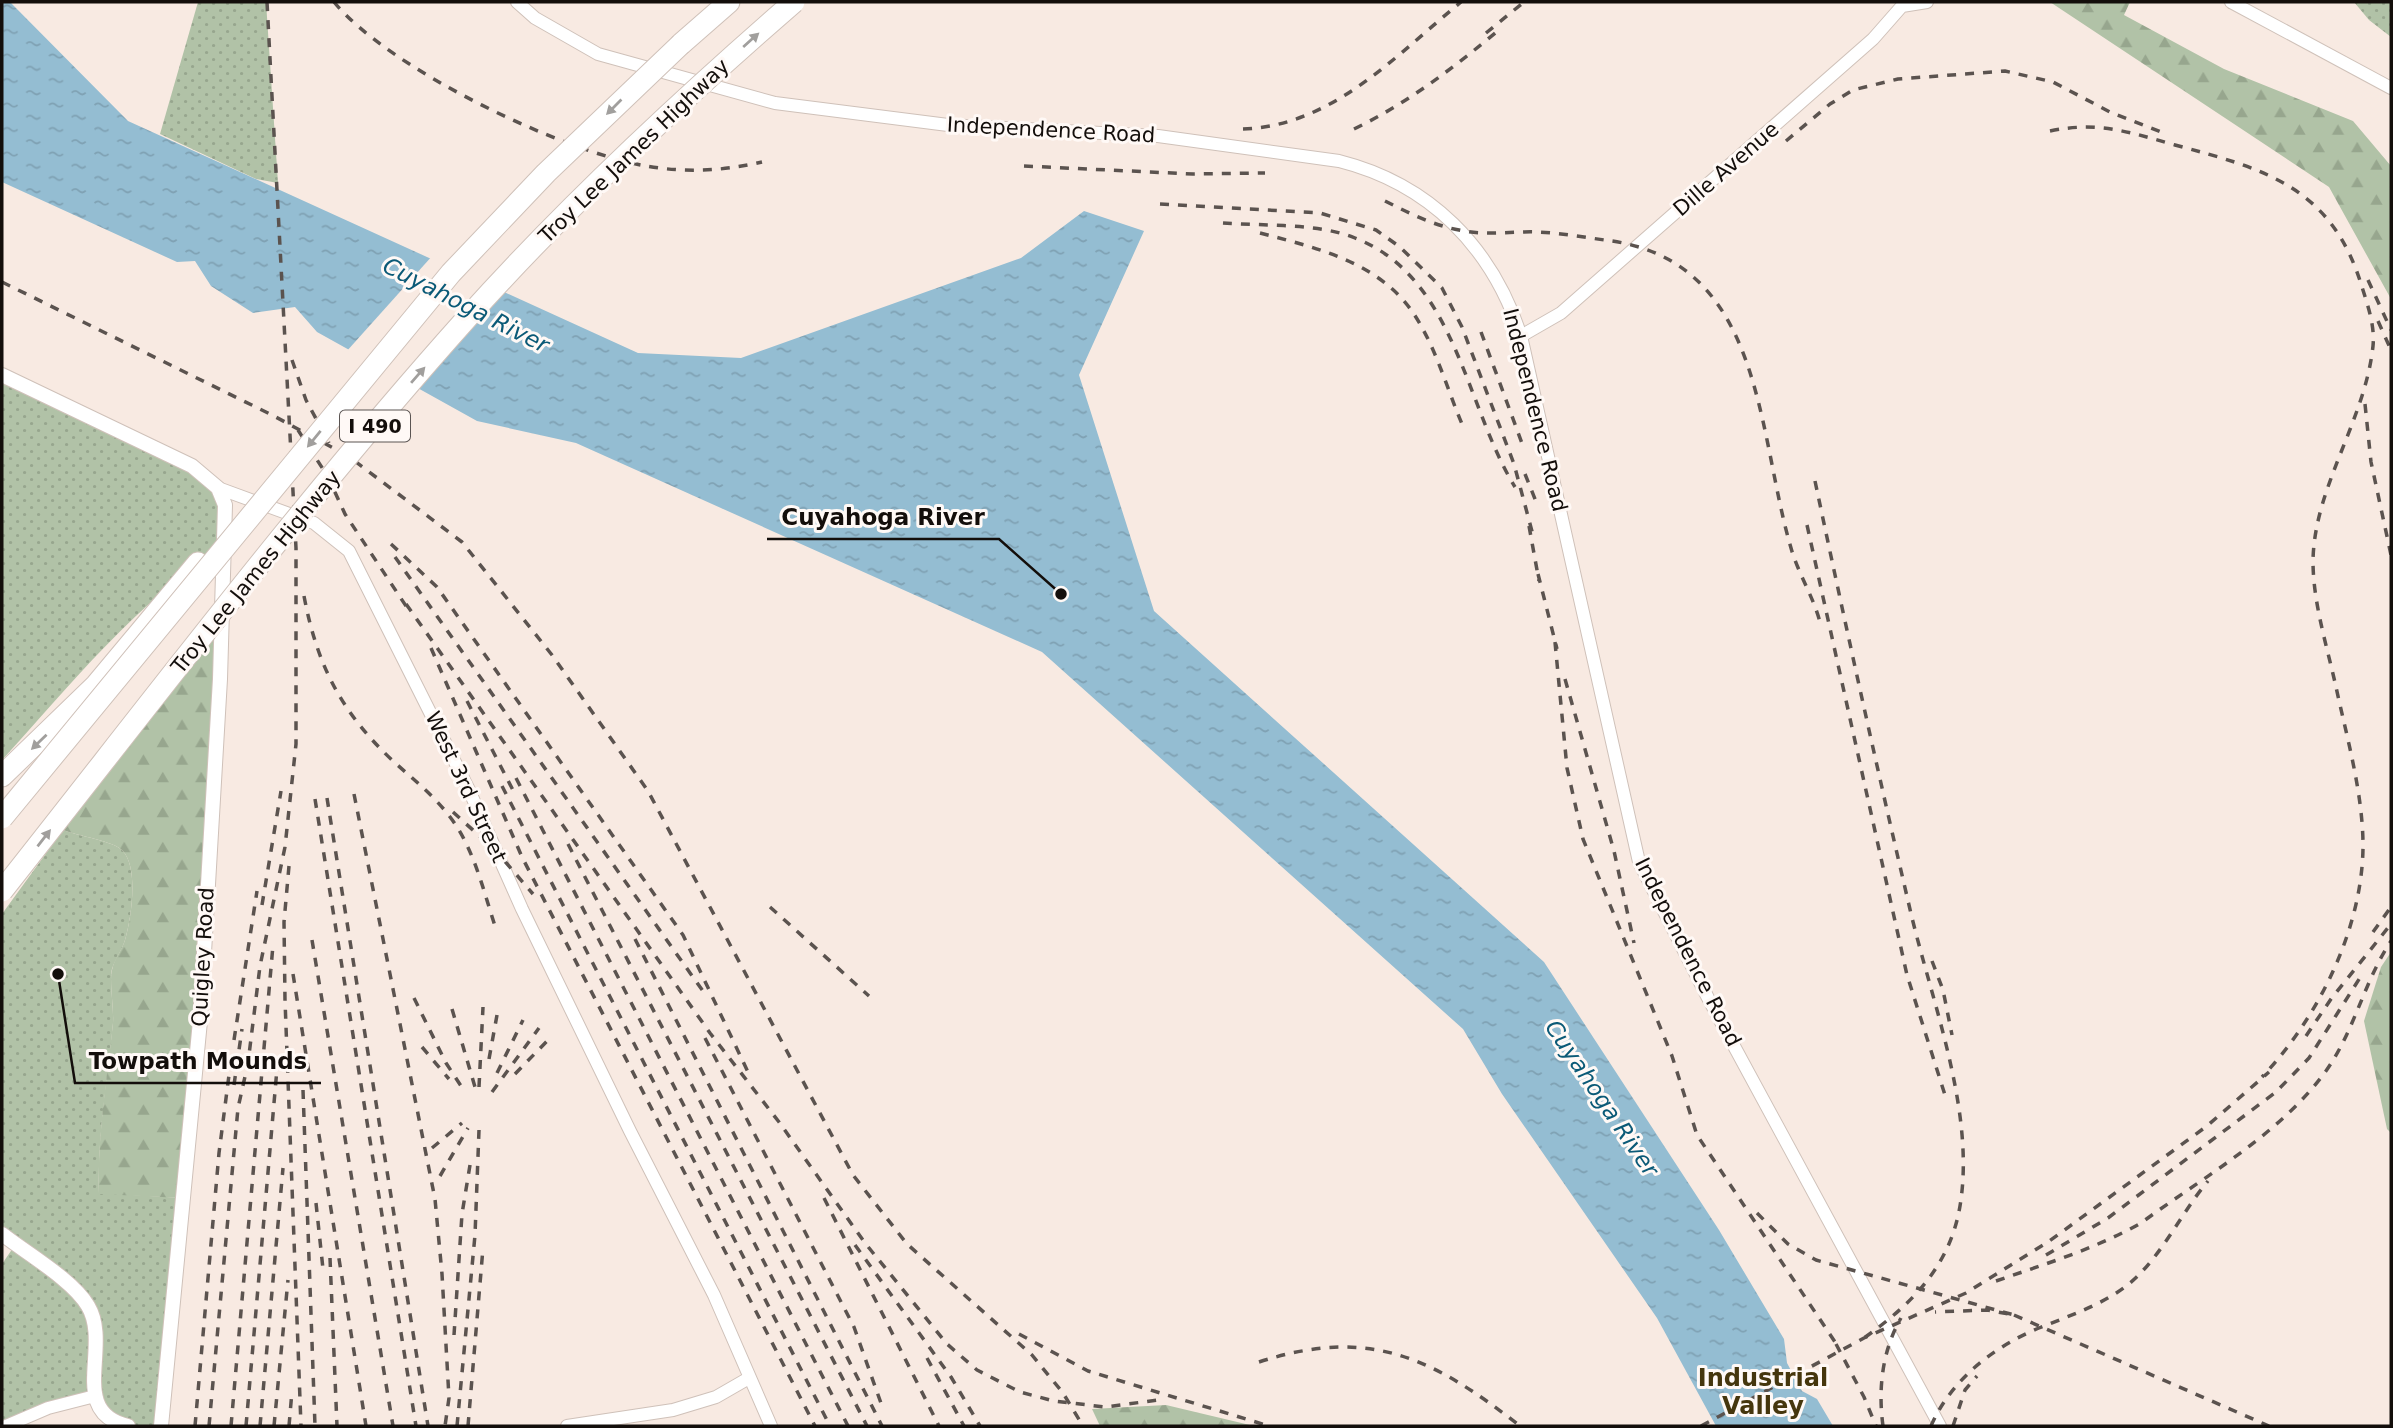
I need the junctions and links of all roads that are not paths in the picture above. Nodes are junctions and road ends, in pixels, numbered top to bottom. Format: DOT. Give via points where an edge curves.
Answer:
graph roads {
  1 [pos="516,2"];
  2 [pos="729,2"];
  3 [pos="794,2"];
  4 [pos="1927,2"];
  5 [pos="2231,2"];
  6 [pos="2391,88"];
  7 [pos="1521,336"];
  8 [pos="2,375"];
  9 [pos="218,488"];
  10 [pos="234,539"];
  11 [pos="2,776"];
  12 [pos="2,818"];
  13 [pos="2,891"];
  14 [pos="2,1234"];
  15 [pos="749,1378"];
  16 [pos="95,1396"];
  17 [pos="6,1426"];
  18 [pos="128,1426"];
  19 [pos="161,1426"];
  20 [pos="567,1426"];
  21 [pos="771,1426"];
  22 [pos="1940,1426"];
  1 -- 7 [label="street, Independence Road" via="598,54 775,103 948,125 1158,135 1364,167 1418,195 1468,239 1496,276"];
  2 -- 10 [label="highway, Troy Lee James Highway / I 490, one-way, bridge" via="632,88 451,274"];
  13 -- 3 [label="highway, Troy Lee James Highway / I 490, one-way, bridge" via="210,627 467,317 595,184"];
  4 -- 7 [label="street, Dille Avenue" via="1902,6 1873,39 1580,297"];
  5 -- 6 [label="street"];
  7 -- 22 [label="street, Independence Road" via="1639,862"];
  8 -- 9 [label="street, West 3rd Street" via="192,467"];
  9 -- 15 [label="street, West 3rd Street" via="314,523 349,551 470,790 630,1132 715,1295"];
  9 -- 19 [label="street, Quigley Road" via="226,522 200,1021"];
  10 -- 11 [label="highway, one-way, bridge" via="198,563 96,685"];
  10 -- 12 [label="highway, Troy Lee James Highway / I 490, bridge"];
  14 -- 16 [label="street" via="88,1306 96,1335"];
  15 -- 20 [label="street" via="716,1397 673,1410"];
  15 -- 21 [label="street, West 3rd Street"];
  16 -- 17 [label="street" via="48,1408"];
  16 -- 18 [label="street" via="104,1417"];
}
